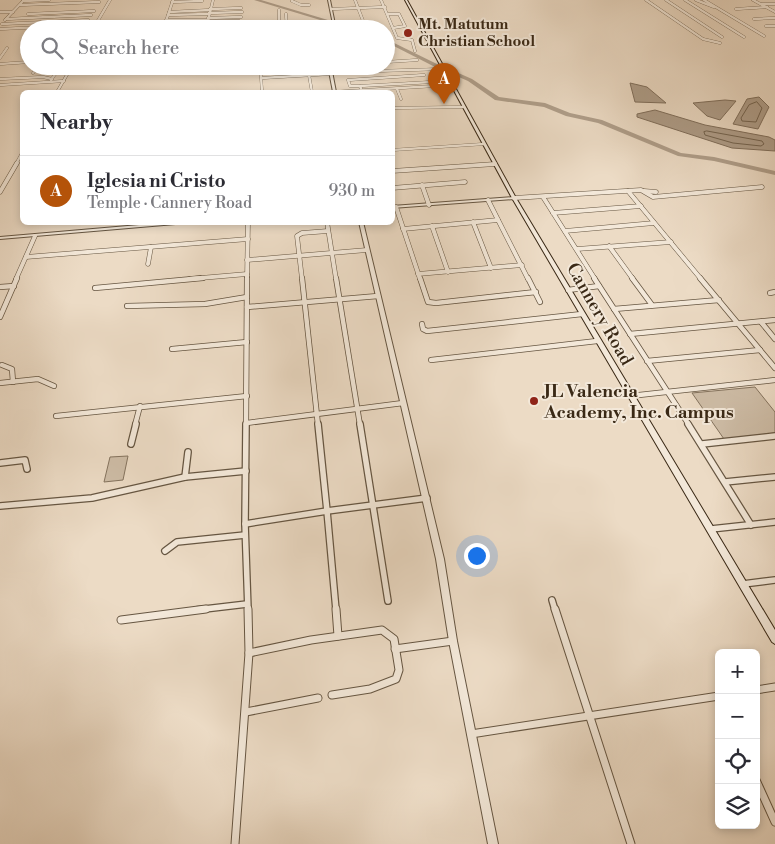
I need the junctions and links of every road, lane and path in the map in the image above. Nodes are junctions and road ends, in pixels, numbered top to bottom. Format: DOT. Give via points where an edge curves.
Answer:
graph roads {
  1 [pos="23,0"];
  2 [pos="49,0"];
  3 [pos="110,0"];
  4 [pos="213,0"];
  5 [pos="309,0"];
  6 [pos="329,0"];
  7 [pos="355,0"];
  8 [pos="381,0"];
  9 [pos="406,0"];
  10 [pos="646,0"];
  11 [pos="666,0"];
  12 [pos="685,0"];
  13 [pos="696,0"];
  14 [pos="704,0"];
  15 [pos="753,0"];
  16 [pos="100,1"];
  17 [pos="173,1"];
  18 [pos="202,1"];
  19 [pos="292,1"];
  20 [pos="761,4"];
  21 [pos="775,4"];
  22 [pos="20,5"];
  23 [pos="694,6"];
  24 [pos="706,6"];
  25 [pos="715,6"];
  26 [pos="384,7"];
  27 [pos="767,7"];
  28 [pos="241,8"];
  29 [pos="358,8"];
  30 [pos="331,9"];
  31 [pos="698,9"];
  32 [pos="736,9"];
  33 [pos="169,10"];
  34 [pos="279,10"];
  35 [pos="680,10"];
  36 [pos="94,11"];
  37 [pos="210,11"];
  38 [pos="0,12"];
  39 [pos="13,12"];
  40 [pos="242,12"];
  41 [pos="775,12"];
  42 [pos="28,14"];
  43 [pos="286,14"];
  44 [pos="388,14"];
  45 [pos="168,15"];
  46 [pos="91,16"];
  47 [pos="241,17"];
  48 [pos="775,18"];
  49 [pos="6,19"];
  50 [pos="208,19"];
  51 [pos="754,19"];
  52 [pos="88,20"];
  53 [pos="98,20"];
  54 [pos="166,20"];
  55 [pos="279,20"];
  56 [pos="286,20"];
  57 [pos="333,20"];
  58 [pos="363,20"];
  59 [pos="390,20"];
  60 [pos="20,25"];
  61 [pos="0,26"];
  62 [pos="20,26"];
  63 [pos="766,26"];
  64 [pos="775,26"];
  65 [pos="395,28"];
  66 [pos="395,33"];
  67 [pos="764,36"];
  68 [pos="744,37"];
  69 [pos="706,39"];
  70 [pos="720,43"];
  71 [pos="7,48"];
  72 [pos="415,51"];
  73 [pos="0,58"];
  74 [pos="417,60"];
  75 [pos="395,61"];
  76 [pos="20,63"];
  77 [pos="0,64"];
  78 [pos="442,69"];
  79 [pos="395,70"];
  80 [pos="55,75"];
  81 [pos="67,75"];
  82 [pos="262,75"];
  83 [pos="309,75"];
  84 [pos="331,75"];
  85 [pos="424,75"];
  86 [pos="262,78"];
  87 [pos="0,79"];
  88 [pos="51,80"];
  89 [pos="64,81"];
  90 [pos="451,83"];
  91 [pos="0,85"];
  92 [pos="360,86"];
  93 [pos="397,89"];
  94 [pos="58,90"];
  95 [pos="262,90"];
  96 [pos="312,90"];
  97 [pos="334,90"];
  98 [pos="362,90"];
  99 [pos="380,90"];
  100 [pos="401,99"];
  101 [pos="463,107"];
  102 [pos="395,108"];
  103 [pos="484,144"];
  104 [pos="395,150"];
  105 [pos="20,157"];
  106 [pos="494,164"];
  107 [pos="395,171"];
  108 [pos="466,182"];
  109 [pos="422,185"];
  110 [pos="762,187"];
  111 [pos="395,188"];
  112 [pos="628,191"];
  113 [pos="644,191"];
  114 [pos="0,192"];
  115 [pos="656,192"];
  116 [pos="543,197"];
  117 [pos="514,198"];
  118 [pos="488,200"];
  119 [pos="429,205"];
  120 [pos="641,206"];
  121 [pos="395,207"];
  122 [pos="395,209"];
  123 [pos="553,213"];
  124 [pos="498,220"];
  125 [pos="473,222"];
  126 [pos="654,224"];
  127 [pos="162,225"];
  128 [pos="248,225"];
  129 [pos="327,225"];
  130 [pos="362,225"];
  131 [pos="432,226"];
  132 [pos="403,229"];
  133 [pos="328,231"];
  134 [pos="565,231"];
  135 [pos="35,236"];
  136 [pos="0,238"];
  137 [pos="248,239"];
  138 [pos="671,242"];
  139 [pos="610,246"];
  140 [pos="151,247"];
  141 [pos="577,249"];
  142 [pos="367,250"];
  143 [pos="333,252"];
  144 [pos="300,255"];
  145 [pos="26,257"];
  146 [pos="247,260"];
  147 [pos="148,264"];
  148 [pos="522,265"];
  149 [pos="491,268"];
  150 [pos="448,272"];
  151 [pos="247,274"];
  152 [pos="418,274"];
  153 [pos="14,286"];
  154 [pos="598,286"];
  155 [pos="0,287"];
  156 [pos="95,288"];
  157 [pos="568,290"];
  158 [pos="536,292"];
  159 [pos="247,296"];
  160 [pos="378,296"];
  161 [pos="340,299"];
  162 [pos="719,300"];
  163 [pos="540,302"];
  164 [pos="305,303"];
  165 [pos="652,305"];
  166 [pos="127,306"];
  167 [pos="247,307"];
  168 [pos="614,309"];
  169 [pos="582,314"];
  170 [pos="0,317"];
  171 [pos="775,320"];
  172 [pos="760,322"];
  173 [pos="422,324"];
  174 [pos="739,325"];
  175 [pos="630,334"];
  176 [pos="775,339"];
  177 [pos="597,341"];
  178 [pos="247,342"];
  179 [pos="172,349"];
  180 [pos="760,350"];
  181 [pos="430,360"];
  182 [pos="647,361"];
  183 [pos="2,365"];
  184 [pos="775,368"];
  185 [pos="775,380"];
  186 [pos="13,382"];
  187 [pos="0,383"];
  188 [pos="54,386"];
  189 [pos="665,391"];
  190 [pos="247,396"];
  191 [pos="630,396"];
  192 [pos="403,403"];
  193 [pos="140,406"];
  194 [pos="358,408"];
  195 [pos="316,413"];
  196 [pos="56,416"];
  197 [pos="247,423"];
  198 [pos="775,436"];
  199 [pos="131,444"];
  200 [pos="702,444"];
  201 [pos="188,452"];
  202 [pos="0,463"];
  203 [pos="27,469"];
  204 [pos="246,471"];
  205 [pos="775,477"];
  206 [pos="185,478"];
  207 [pos="725,482"];
  208 [pos="426,498"];
  209 [pos="0,506"];
  210 [pos="374,506"];
  211 [pos="326,511"];
  212 [pos="775,522"];
  213 [pos="245,524"];
  214 [pos="751,525"];
  215 [pos="711,530"];
  216 [pos="245,534"];
  217 [pos="165,551"];
  218 [pos="775,580"];
  219 [pos="743,584"];
  220 [pos="552,600"];
  221 [pos="388,601"];
  222 [pos="247,604"];
  223 [pos="121,620"];
  224 [pos="338,636"];
  225 [pos="775,639"];
  226 [pos="453,641"];
  227 [pos="395,649"];
  228 [pos="249,653"];
  229 [pos="775,687"];
  230 [pos="760,689"];
  231 [pos="332,695"];
  232 [pos="715,697"];
  233 [pos="318,698"];
  234 [pos="246,712"];
  235 [pos="591,715"];
  236 [pos="471,734"];
  237 [pos="758,784"];
  238 [pos="775,822"];
  239 [pos="235,844"];
  240 [pos="493,844"];
  241 [pos="631,844"];
  1 -- 2 [label="street"];
  1 -- 22 [label="street"];
  3 -- 53 [label="street"];
  4 -- 37 [label="street"];
  5 -- 19 [label="street" via="310,6"];
  6 -- 30 [label="street"];
  7 -- 29 [label="street"];
  8 -- 26 [label="street"];
  9 -- 78 [label="main road, Cannery Road"];
  10 -- 69 [label="street"];
  11 -- 35 [label="street"];
  12 -- 23 [label="street"];
  13 -- 24 [label="street"];
  14 -- 25 [label="street"];
  15 -- 20 [label="street"];
  16 -- 22 [label="street"];
  16 -- 36 [label="street"];
  17 -- 18 [label="street"];
  17 -- 33 [label="street"];
  20 -- 21 [label="street"];
  20 -- 27 [label="street"];
  22 -- 39 [label="street"];
  23 -- 24 [label="street"];
  23 -- 31 [label="street"];
  24 -- 25 [label="street"];
  25 -- 67 [label="street"];
  26 -- 29 [label="street"];
  26 -- 44 [label="street"];
  27 -- 32 [label="street"];
  27 -- 41 [label="street"];
  28 -- 37 [label="street"];
  29 -- 30 [label="street"];
  29 -- 58 [label="street"];
  30 -- 57 [label="street"];
  31 -- 35 [label="street"];
  31 -- 68 [label="street"];
  33 -- 37 [label="street"];
  33 -- 45 [label="street"];
  34 -- 55 [label="street"];
  35 -- 69 [label="street" via="723,38"];
  36 -- 42 [label="street"];
  36 -- 46 [label="street"];
  37 -- 40 [label="street"];
  37 -- 45 [label="street"];
  37 -- 50 [label="street"];
  38 -- 39 [label="street"];
  39 -- 49 [label="street"];
  43 -- 56 [label="street"];
  44 -- 59 [label="street"];
  44 -- 65 [label="street" via="399,14 405,26"];
  45 -- 54 [label="street"];
  46 -- 49 [label="street"];
  46 -- 52 [label="street"];
  47 -- 50 [label="street"];
  48 -- 51 [label="street"];
  49 -- 61 [label="street"];
  50 -- 54 [label="street"];
  60 -- 61 [label="street"];
  61 -- 62 [label="street"];
  63 -- 64 [label="street"];
  66 -- 72 [label="street" via="397,38 412,40"];
  69 -- 70 [label="street"];
  71 -- 73 [label="street"];
  74 -- 75 [label="street"];
  76 -- 77 [label="street"];
  78 -- 79 [label="street"];
  78 -- 90 [label="main road, Cannery Road"];
  80 -- 88 [label="street"];
  81 -- 89 [label="street"];
  82 -- 86 [label="street"];
  83 -- 86 [label="street"];
  83 -- 96 [label="street"];
  84 -- 97 [label="street"];
  85 -- 92 [label="street" via="348,81 350,86"];
  86 -- 95 [label="street"];
  87 -- 88 [label="street" via="43,77"];
  88 -- 89 [label="street"];
  88 -- 91 [label="street"];
  89 -- 94 [label="street"];
  90 -- 92 [label="street"];
  90 -- 93 [label="street"];
  90 -- 101 [label="main road, Cannery Road"];
  92 -- 98 [label="street"];
  93 -- 99 [label="street"];
  93 -- 100 [label="street"];
  101 -- 102 [label="street"];
  101 -- 103 [label="main road, Cannery Road"];
  103 -- 104 [label="street"];
  103 -- 106 [label="main road, Cannery Road"];
  105 -- 114 [label="street"];
  106 -- 107 [label="street"];
  106 -- 117 [label="main road, Cannery Road"];
  108 -- 109 [label="street"];
  109 -- 111 [label="street"];
  109 -- 119 [label="street"];
  110 -- 113 [label="street" via="653,197"];
  112 -- 113 [label="street"];
  112 -- 116 [label="street"];
  112 -- 120 [label="street"];
  113 -- 115 [label="street"];
  116 -- 117 [label="street"];
  116 -- 123 [label="street"];
  117 -- 118 [label="street"];
  117 -- 157 [label="main road, Cannery Road"];
  118 -- 119 [label="street"];
  118 -- 124 [label="street"];
  119 -- 121 [label="street"];
  120 -- 123 [label="street"];
  120 -- 126 [label="street"];
  122 -- 132 [label="street"];
  123 -- 134 [label="street"];
  124 -- 125 [label="street"];
  124 -- 148 [label="street"];
  125 -- 131 [label="street"];
  125 -- 149 [label="street"];
  126 -- 134 [label="street"];
  126 -- 138 [label="street"];
  127 -- 135 [label="street"];
  128 -- 137 [label="street"];
  129 -- 133 [label="street"];
  130 -- 142 [label="street"];
  131 -- 132 [label="street"];
  131 -- 150 [label="street"];
  132 -- 152 [label="street"];
  133 -- 143 [label="street"];
  133 -- 144 [label="street" via="297,235"];
  134 -- 141 [label="street"];
  135 -- 136 [label="street"];
  135 -- 145 [label="street"];
  137 -- 140 [label="street"];
  137 -- 146 [label="street"];
  138 -- 139 [label="street"];
  138 -- 162 [label="street"];
  139 -- 141 [label="street"];
  139 -- 165 [label="street"];
  140 -- 145 [label="street"];
  140 -- 147 [label="street"];
  141 -- 154 [label="street"];
  142 -- 143 [label="street"];
  142 -- 160 [label="street"];
  143 -- 144 [label="street"];
  143 -- 161 [label="street"];
  144 -- 146 [label="street"];
  144 -- 164 [label="street"];
  145 -- 153 [label="street"];
  146 -- 151 [label="street"];
  148 -- 149 [label="street"];
  148 -- 158 [label="street"];
  149 -- 150 [label="street"];
  150 -- 152 [label="street"];
  151 -- 156 [label="street"];
  151 -- 159 [label="street"];
  152 -- 158 [label="street" via="426,300 431,303"];
  153 -- 155 [label="street"];
  153 -- 170 [label="street"];
  154 -- 157 [label="street"];
  154 -- 168 [label="street"];
  157 -- 169 [label="main road, Cannery Road"];
  158 -- 163 [label="street"];
  159 -- 166 [label="street" via="205,304"];
  159 -- 167 [label="street"];
  160 -- 161 [label="street"];
  160 -- 192 [label="street"];
  161 -- 164 [label="street"];
  161 -- 194 [label="street"];
  162 -- 165 [label="street"];
  162 -- 174 [label="street"];
  164 -- 167 [label="street"];
  164 -- 195 [label="street"];
  165 -- 168 [label="street"];
  167 -- 178 [label="street"];
  168 -- 175 [label="street"];
  169 -- 173 [label="street" via="427,331"];
  169 -- 177 [label="main road, Cannery Road"];
  171 -- 172 [label="street"];
  172 -- 174 [label="street"];
  172 -- 176 [label="street"];
  174 -- 175 [label="street"];
  174 -- 180 [label="street"];
  175 -- 182 [label="street"];
  177 -- 181 [label="street"];
  177 -- 191 [label="main road, Cannery Road"];
  178 -- 179 [label="street"];
  178 -- 190 [label="street"];
  180 -- 182 [label="street"];
  180 -- 184 [label="street"];
  182 -- 189 [label="street"];
  183 -- 186 [label="street" via="12,369"];
  185 -- 189 [label="street"];
  186 -- 187 [label="street"];
  186 -- 188 [label="street" via="38,379"];
  189 -- 191 [label="street"];
  189 -- 200 [label="street"];
  190 -- 193 [label="street"];
  190 -- 197 [label="street"];
  191 -- 215 [label="main road, Cannery Road"];
  192 -- 194 [label="street"];
  192 -- 208 [label="street"];
  193 -- 196 [label="street"];
  193 -- 199 [label="street"];
  194 -- 195 [label="street"];
  194 -- 210 [label="street"];
  195 -- 197 [label="street"];
  195 -- 211 [label="street"];
  197 -- 204 [label="street"];
  198 -- 200 [label="street"];
  200 -- 207 [label="street"];
  201 -- 206 [label="street"];
  202 -- 203 [label="street" via="25,460"];
  204 -- 206 [label="street"];
  204 -- 213 [label="street"];
  205 -- 207 [label="street"];
  206 -- 209 [label="street" via="92,498"];
  207 -- 214 [label="street"];
  208 -- 210 [label="street"];
  208 -- 226 [label="street"];
  210 -- 211 [label="street"];
  210 -- 221 [label="street"];
  211 -- 213 [label="street"];
  211 -- 224 [label="street"];
  212 -- 214 [label="street"];
  213 -- 216 [label="street"];
  214 -- 215 [label="street"];
  215 -- 219 [label="main road, Cannery Road"];
  216 -- 217 [label="street" via="177,542"];
  216 -- 222 [label="street"];
  218 -- 219 [label="street"];
  219 -- 225 [label="main road, Cannery Road"];
  220 -- 235 [label="street"];
  222 -- 223 [label="street"];
  222 -- 228 [label="street"];
  224 -- 227 [label="street" via="382,630 391,635"];
  224 -- 228 [label="street"];
  226 -- 227 [label="street"];
  226 -- 236 [label="street"];
  227 -- 231 [label="street" via="399,675 393,684"];
  228 -- 234 [label="street"];
  229 -- 230 [label="street"];
  232 -- 235 [label="street"];
  233 -- 234 [label="street"];
  234 -- 239 [label="street"];
  235 -- 236 [label="street"];
  235 -- 241 [label="street"];
  236 -- 240 [label="street"];
  237 -- 238 [label="street"];
}
